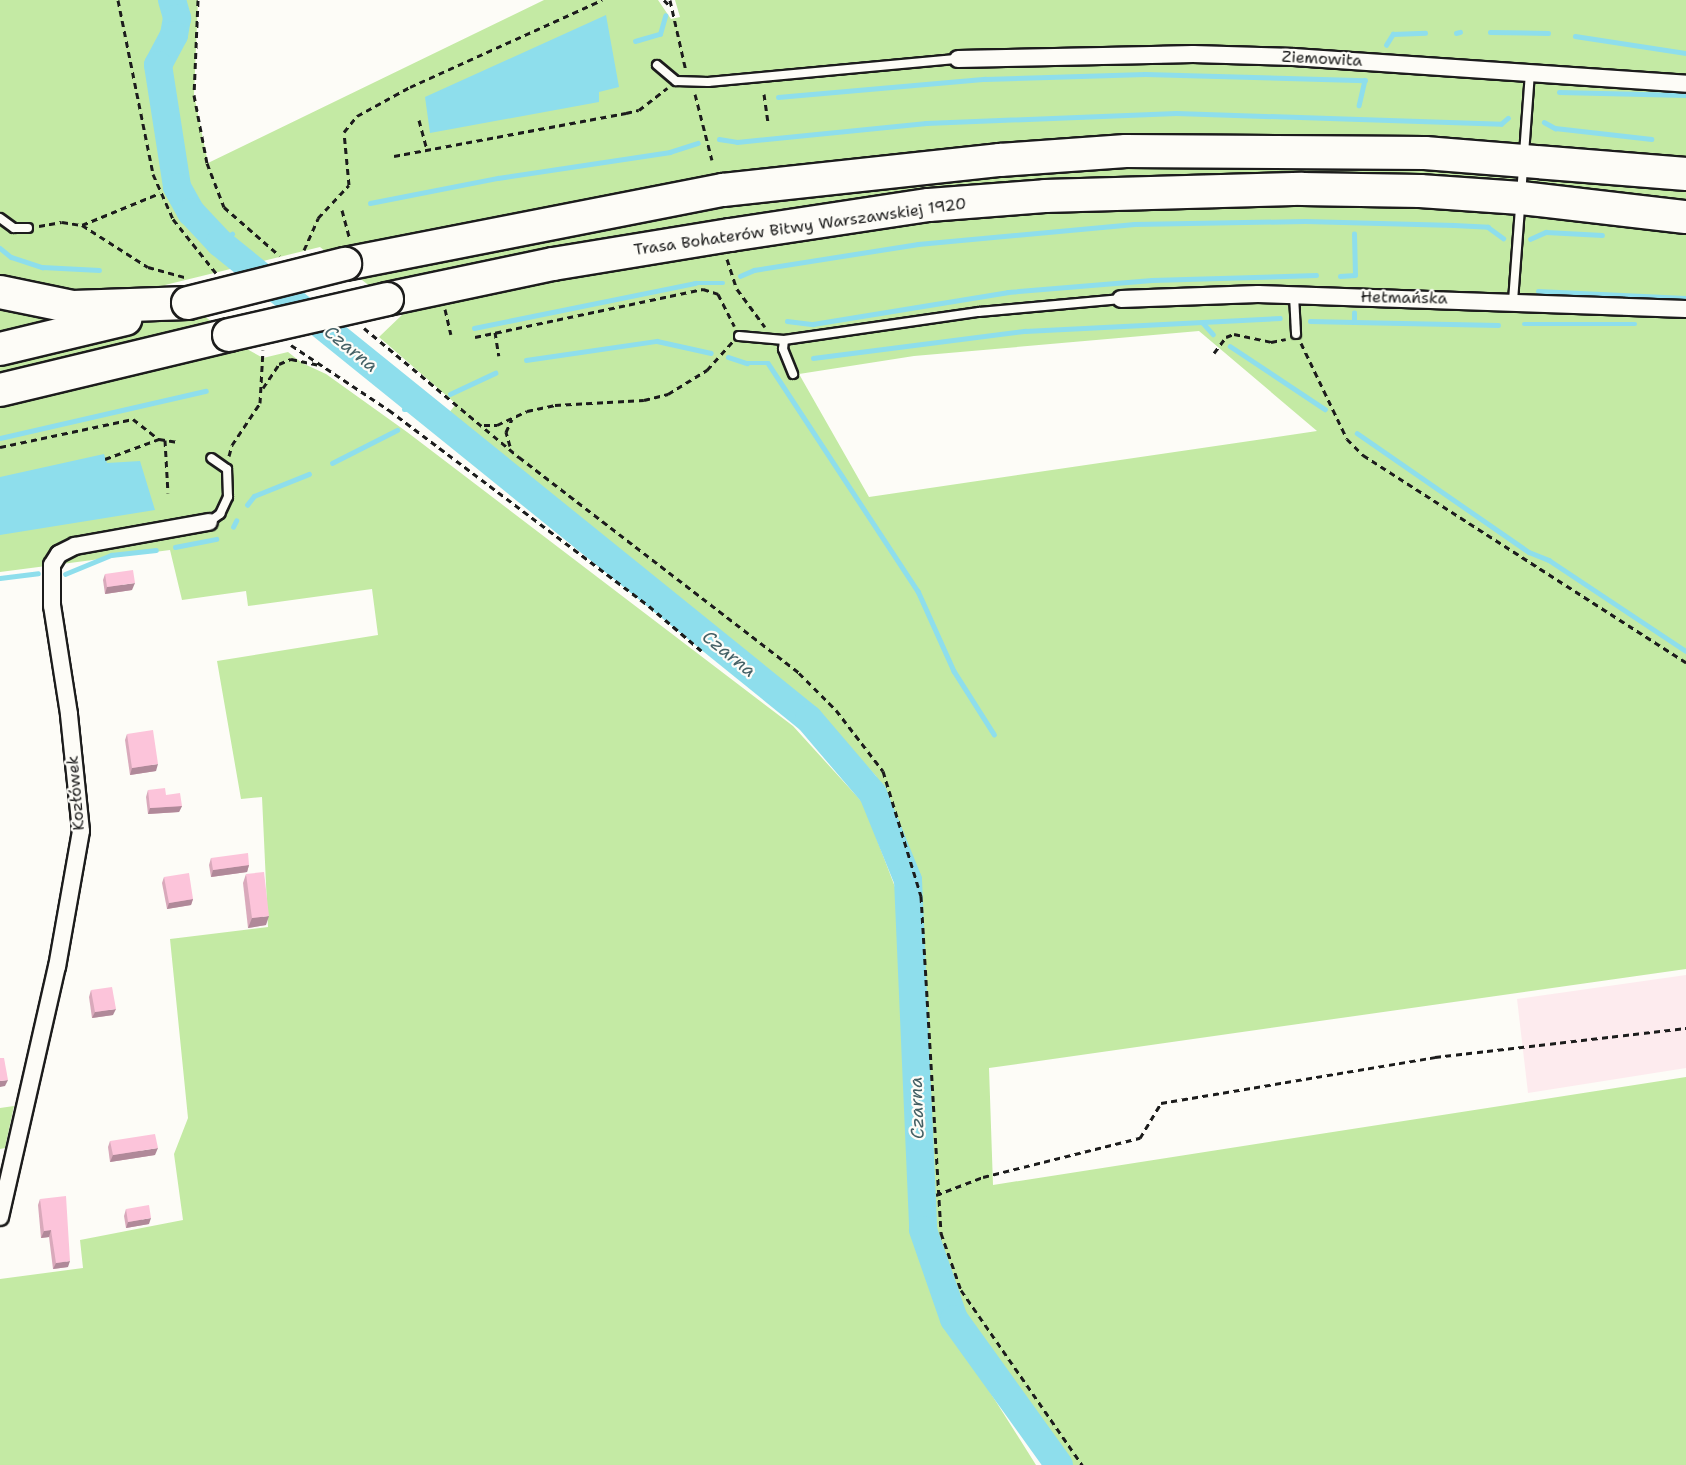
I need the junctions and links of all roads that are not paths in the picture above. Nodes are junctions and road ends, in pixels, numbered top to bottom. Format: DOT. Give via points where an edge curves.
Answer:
graph roads {
  1 [pos="958,58"];
  2 [pos="657,65"];
  3 [pos="1530,72"];
  4 [pos="1686,84"];
  5 [pos="1524,158"];
  6 [pos="1686,174"];
  7 [pos="1521,198"];
  8 [pos="1686,217"];
  9 [pos="0,218"];
  10 [pos="28,228"];
  11 [pos="0,292"];
  12 [pos="1294,295"];
  13 [pos="1121,299"];
  14 [pos="1514,301"];
  15 [pos="183,304"];
  16 [pos="1686,309"];
  17 [pos="1296,334"];
  18 [pos="739,336"];
  19 [pos="784,340"];
  20 [pos="0,350"];
  21 [pos="793,374"];
  22 [pos="0,390"];
  23 [pos="211,458"];
  24 [pos="209,522"];
  25 [pos="0,1217"];
  1 -- 2 [label="lane" via="691,81 676,81"];
  1 -- 3 [label="street, Ziemowita" via="1193,54"];
  3 -- 4 [label="street, Ziemowita"];
  3 -- 5 [label="lane"];
  5 -- 6 [label="highway"];
  5 -- 7 [label="lane"];
  5 -- 15 [label="highway, bridge" via="1291,149 1126,151 1000,160 717,191 347,251"];
  7 -- 8 [label="highway, Trasa Bohaterów Bitwy Warszawskiej 1920"];
  7 -- 14 [label="lane"];
  7 -- 22 [label="highway, Trasa Bohaterów Bitwy Warszawskiej 1920, bridge" via="1302,189 1140,192 929,205 553,264"];
  9 -- 10 [label="lane" via="14,228"];
  11 -- 15 [label="highway" via="73,307"];
  12 -- 13 [label="street, Hetmańska"];
  12 -- 14 [label="street, Hetmańska"];
  12 -- 17 [label="lane"];
  13 -- 19 [label="lane" via="979,312"];
  14 -- 16 [label="street, Hetmańska"];
  15 -- 20 [label="highway"];
  18 -- 19 [label="lane"];
  19 -- 21 [label="lane" via="783,350"];
  23 -- 24 [label="lane" via="226,469 228,497 220,514"];
  24 -- 25 [label="street, Kozłówek" via="75,546 58,555 52,565 52,606 69,714 81,831 57,967"];
}
